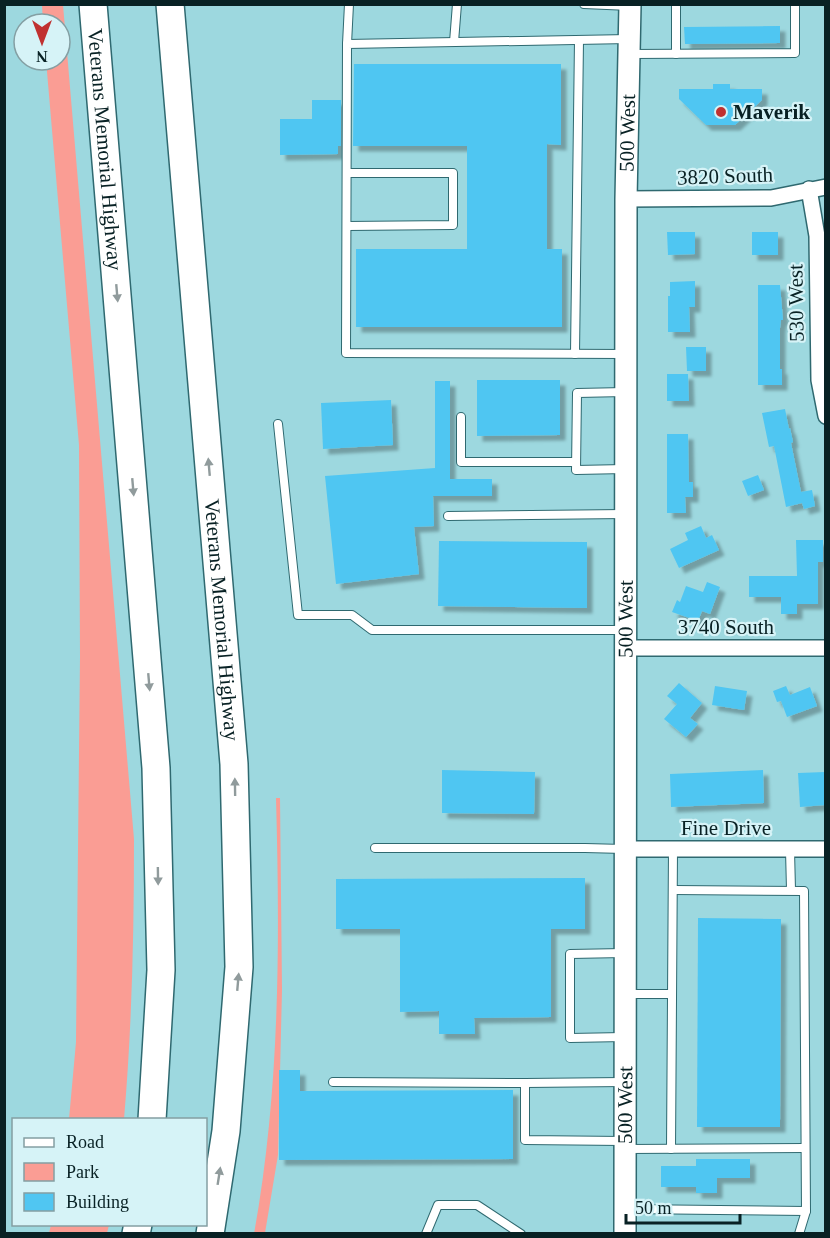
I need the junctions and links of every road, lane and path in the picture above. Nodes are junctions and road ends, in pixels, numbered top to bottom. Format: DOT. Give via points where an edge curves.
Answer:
graph roads {
  1 [pos="93,4"];
  2 [pos="170,4"];
  3 [pos="349,4"];
  4 [pos="457,4"];
  5 [pos="584,4"];
  6 [pos="676,4"];
  7 [pos="795,4"];
  8 [pos="630,5"];
  9 [pos="579,40"];
  10 [pos="454,42"];
  11 [pos="347,44"];
  12 [pos="630,47"];
  13 [pos="676,54"];
  14 [pos="347,173"];
  15 [pos="825,187"];
  16 [pos="809,189"];
  17 [pos="626,199"];
  18 [pos="347,226"];
  19 [pos="574,354"];
  20 [pos="627,354"];
  21 [pos="626,392"];
  22 [pos="825,416"];
  23 [pos="461,417"];
  24 [pos="278,424"];
  25 [pos="576,462"];
  26 [pos="626,469"];
  27 [pos="626,514"];
  28 [pos="448,516"];
  29 [pos="626,639"];
  30 [pos="825,648"];
  31 [pos="375,848"];
  32 [pos="626,849"];
  33 [pos="673,849"];
  34 [pos="825,849"];
  35 [pos="790,850"];
  36 [pos="674,890"];
  37 [pos="791,890"];
  38 [pos="626,953"];
  39 [pos="625,994"];
  40 [pos="671,994"];
  41 [pos="625,1037"];
  42 [pos="333,1082"];
  43 [pos="625,1082"];
  44 [pos="525,1083"];
  45 [pos="152,1118"];
  46 [pos="625,1145"];
  47 [pos="805,1148"];
  48 [pos="671,1149"];
  49 [pos="625,1209"];
  50 [pos="806,1211"];
  51 [pos="210,1233"];
  52 [pos="426,1233"];
  53 [pos="521,1233"];
  54 [pos="625,1233"];
  55 [pos="799,1233"];
  1 -- 45 [label="highway, Veterans Memorial Highway, one-way" via="156,768 160,970"];
  51 -- 2 [label="highway, Veterans Memorial Highway, one-way" via="226,1131 239,967 234,764"];
  3 -- 11 [label="lane"];
  4 -- 10 [label="lane"];
  5 -- 8 [label="lane"];
  6 -- 13 [label="lane"];
  7 -- 13 [label="lane" via="795,53"];
  8 -- 12 [label="main road, 500 West"];
  9 -- 10 [label="lane"];
  9 -- 12 [label="lane"];
  9 -- 19 [label="lane"];
  10 -- 11 [label="lane"];
  11 -- 14 [label="lane"];
  12 -- 13 [label="lane"];
  12 -- 17 [label="main road, 500 West"];
  14 -- 18 [label="lane"];
  14 -- 18 [label="lane" via="453,173 453,225"];
  15 -- 16 [label="street, 3820 South"];
  16 -- 17 [label="street, 3820 South" via="771,198"];
  16 -- 22 [label="street, 530 West" via="817,236 819,380"];
  17 -- 20 [label="main road, 500 West"];
  18 -- 19 [label="lane" via="346,353"];
  19 -- 20 [label="lane"];
  20 -- 21 [label="main road, 500 West"];
  21 -- 25 [label="lane" via="577,393"];
  21 -- 26 [label="main road, 500 West"];
  23 -- 25 [label="lane" via="462,462"];
  24 -- 29 [label="lane" via="298,615 352,615 372,630"];
  25 -- 26 [label="lane" via="576,470"];
  26 -- 27 [label="main road, 500 West"];
  27 -- 28 [label="lane"];
  27 -- 29 [label="main road, 500 West"];
  29 -- 30 [label="street, 3740 South"];
  29 -- 32 [label="main road, 500 West"];
  31 -- 32 [label="lane"];
  32 -- 33 [label="street, Fine Drive"];
  32 -- 38 [label="main road, 500 West"];
  33 -- 35 [label="street, Fine Drive"];
  33 -- 36 [label="lane"];
  34 -- 35 [label="street, Fine Drive"];
  35 -- 37 [label="lane"];
  36 -- 37 [label="lane"];
  36 -- 40 [label="lane"];
  37 -- 47 [label="lane" via="804,891"];
  38 -- 39 [label="main road, 500 West"];
  38 -- 41 [label="lane" via="570,954 570,1038"];
  39 -- 40 [label="lane"];
  39 -- 41 [label="main road, 500 West"];
  40 -- 48 [label="lane"];
  41 -- 43 [label="main road, 500 West"];
  42 -- 44 [label="lane"];
  43 -- 44 [label="lane"];
  43 -- 46 [label="main road, 500 West"];
  44 -- 46 [label="lane" via="525,1140"];
  46 -- 48 [label="lane"];
  46 -- 49 [label="main road, 500 West"];
  47 -- 48 [label="lane"];
  47 -- 50 [label="lane"];
  49 -- 50 [label="lane"];
  49 -- 54 [label="main road, 500 West"];
  50 -- 55 [label="lane"];
  52 -- 53 [label="lane" via="438,1204 477,1205"];
}
